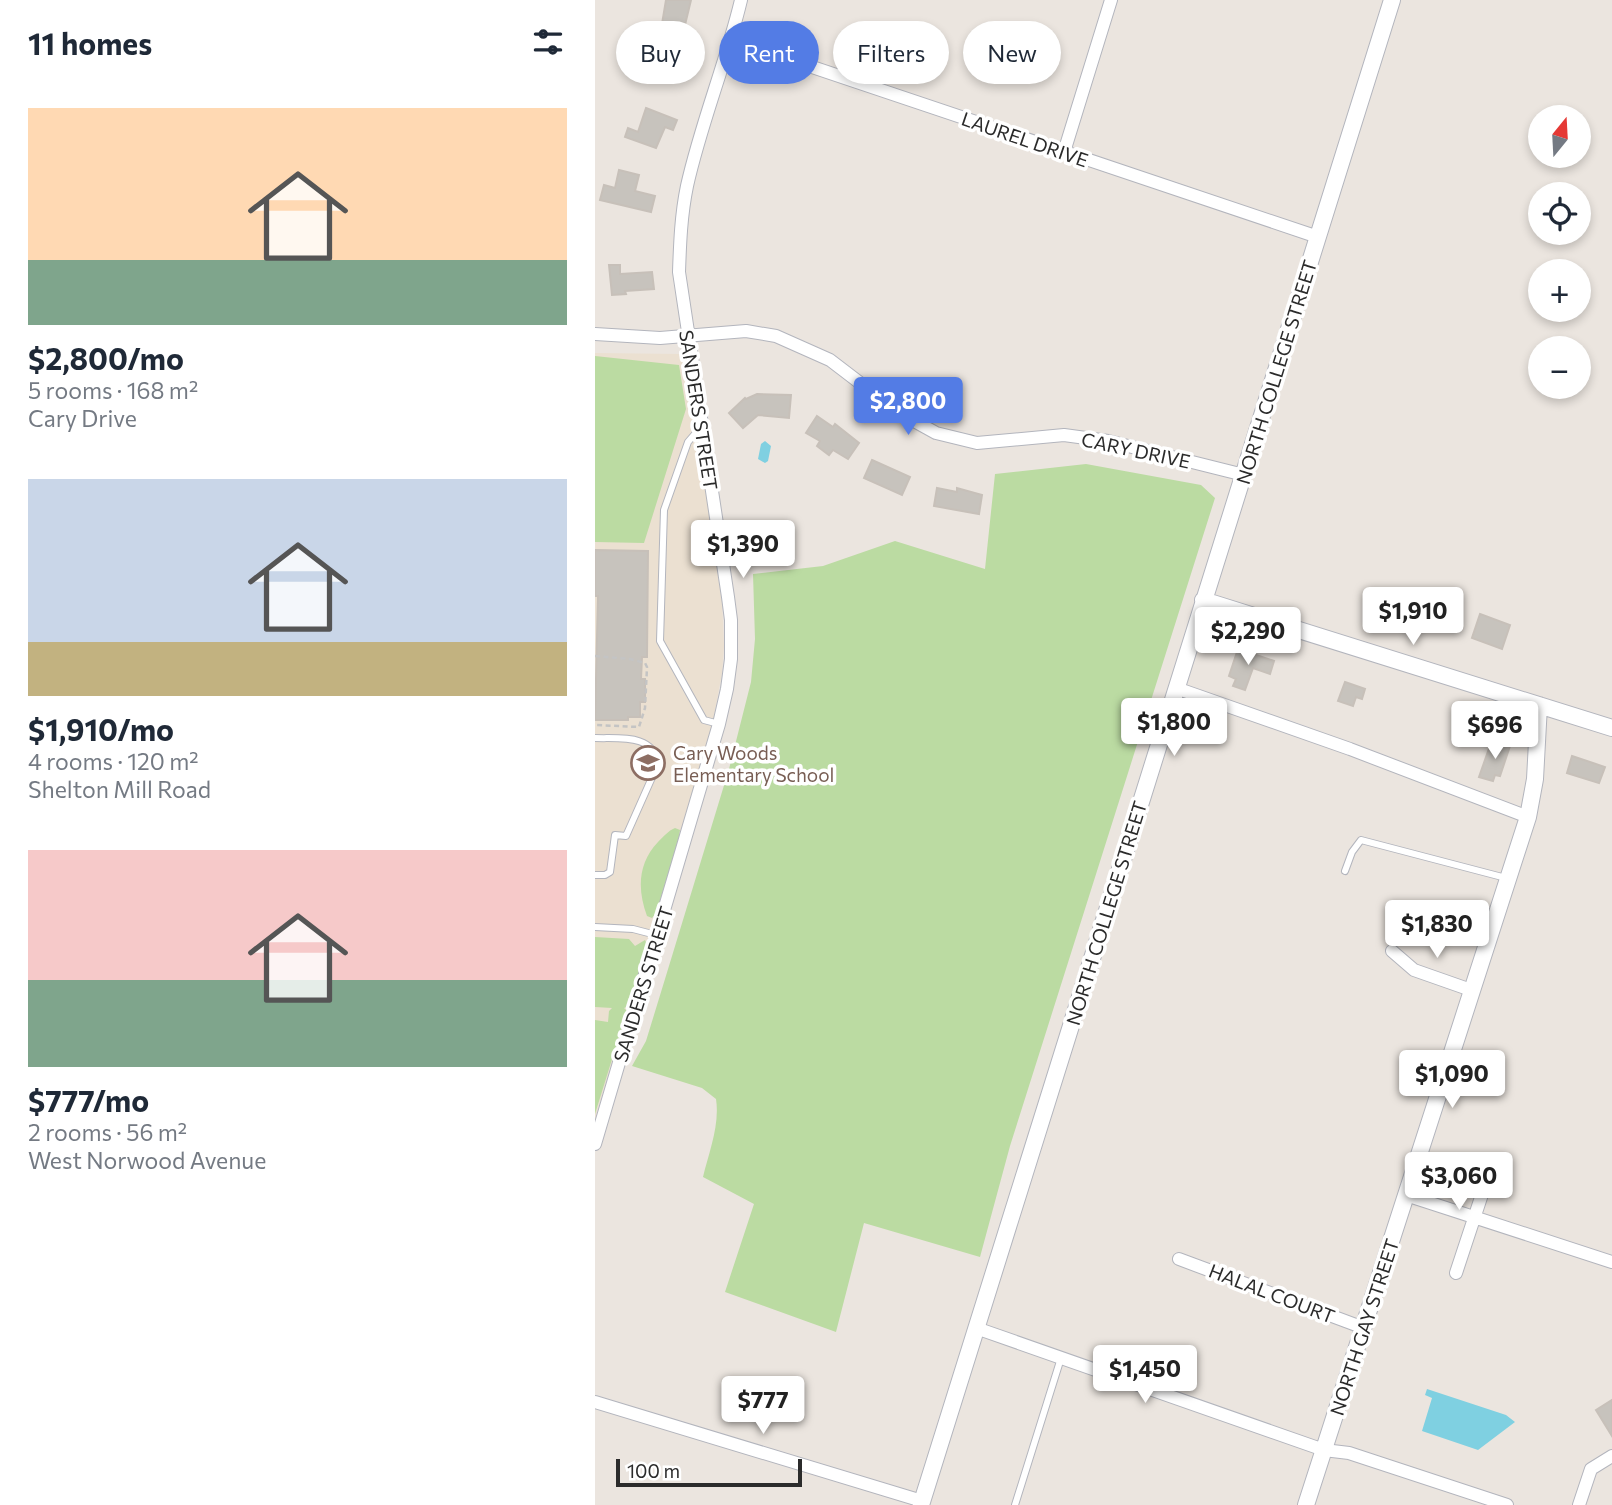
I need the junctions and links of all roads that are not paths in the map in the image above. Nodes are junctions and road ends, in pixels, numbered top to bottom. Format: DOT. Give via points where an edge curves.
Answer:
graph roads {
  1 [pos="741,0"];
  2 [pos="1111,0"];
  3 [pos="1392,0"];
  4 [pos="736,21"];
  5 [pos="819,69"];
  6 [pos="719,83"];
  7 [pos="1064,152"];
  8 [pos="1318,237"];
  9 [pos="595,334"];
  10 [pos="687,336"];
  11 [pos="702,427"];
  12 [pos="1244,475"];
  13 [pos="1203,600"];
  14 [pos="1176,688"];
  15 [pos="1539,705"];
  16 [pos="719,724"];
  17 [pos="1612,728"];
  18 [pos="595,738"];
  19 [pos="1528,817"];
  20 [pos="1345,871"];
  21 [pos="595,875"];
  22 [pos="1507,878"];
  23 [pos="595,927"];
  24 [pos="658,935"];
  25 [pos="1392,951"];
  26 [pos="1471,990"];
  27 [pos="595,1144"];
  28 [pos="1493,1161"];
  29 [pos="1406,1195"];
  30 [pos="1474,1217"];
  31 [pos="1179,1259"];
  32 [pos="1612,1262"];
  33 [pos="1456,1273"];
  34 [pos="976,1328"];
  35 [pos="1364,1328"];
  36 [pos="1061,1358"];
  37 [pos="595,1402"];
  38 [pos="1324,1450"];
  39 [pos="1612,1456"];
  40 [pos="922,1503"];
  41 [pos="1015,1505"];
  42 [pos="1307,1505"];
  43 [pos="1507,1505"];
  44 [pos="1579,1505"];
  1 -- 4 [label="street, SANDERS STREET"];
  2 -- 7 [label="street"];
  3 -- 8 [label="main road, NORTH COLLEGE STREET"];
  5 -- 7 [label="street, LAUREL DRIVE"];
  6 -- 10 [label="street, SANDERS STREET" via="688,185 681,229 679,272"];
  7 -- 8 [label="street, LAUREL DRIVE"];
  8 -- 12 [label="main road, NORTH COLLEGE STREET"];
  9 -- 10 [label="street, CARY DRIVE"];
  10 -- 11 [label="street, SANDERS STREET"];
  10 -- 12 [label="street, CARY DRIVE" via="746,331 790,340 829,360 898,412 936,433 977,443 1064,435 1108,440"];
  11 -- 16 [label="street, SANDERS STREET" via="731,620 727,689"];
  11 -- 16 [label="lane" via="688,442 664,510 660,641 704,720"];
  12 -- 13 [label="main road, NORTH COLLEGE STREET"];
  13 -- 14 [label="main road, NORTH COLLEGE STREET"];
  13 -- 15 [label="main road"];
  14 -- 19 [label="street"];
  14 -- 34 [label="main road, NORTH COLLEGE STREET"];
  15 -- 17 [label="main road"];
  15 -- 19 [label="main road, NORTH GAY STREET"];
  16 -- 24 [label="street, SANDERS STREET"];
  18 -- 21 [label="lane" via="639,740 652,748 658,764 626,836 615,835 610,872"];
  19 -- 22 [label="main road, NORTH GAY STREET"];
  20 -- 22 [label="lane" via="1361,840"];
  22 -- 26 [label="main road, NORTH GAY STREET"];
  23 -- 24 [label="lane"];
  24 -- 27 [label="street, SANDERS STREET"];
  25 -- 26 [label="street" via="1414,970"];
  26 -- 29 [label="main road, NORTH GAY STREET"];
  28 -- 30 [label="street"];
  29 -- 30 [label="street"];
  29 -- 35 [label="main road, NORTH GAY STREET"];
  30 -- 32 [label="street"];
  30 -- 33 [label="street"];
  31 -- 35 [label="street, HALAL COURT"];
  34 -- 36 [label="street"];
  34 -- 40 [label="main road, NORTH COLLEGE STREET"];
  35 -- 38 [label="main road, NORTH GAY STREET"];
  36 -- 38 [label="street"];
  36 -- 41 [label="lane"];
  37 -- 40 [label="street"];
  38 -- 42 [label="main road, NORTH GAY STREET"];
  38 -- 43 [label="street" via="1349,1453"];
  39 -- 44 [label="street" via="1591,1469"];
}
